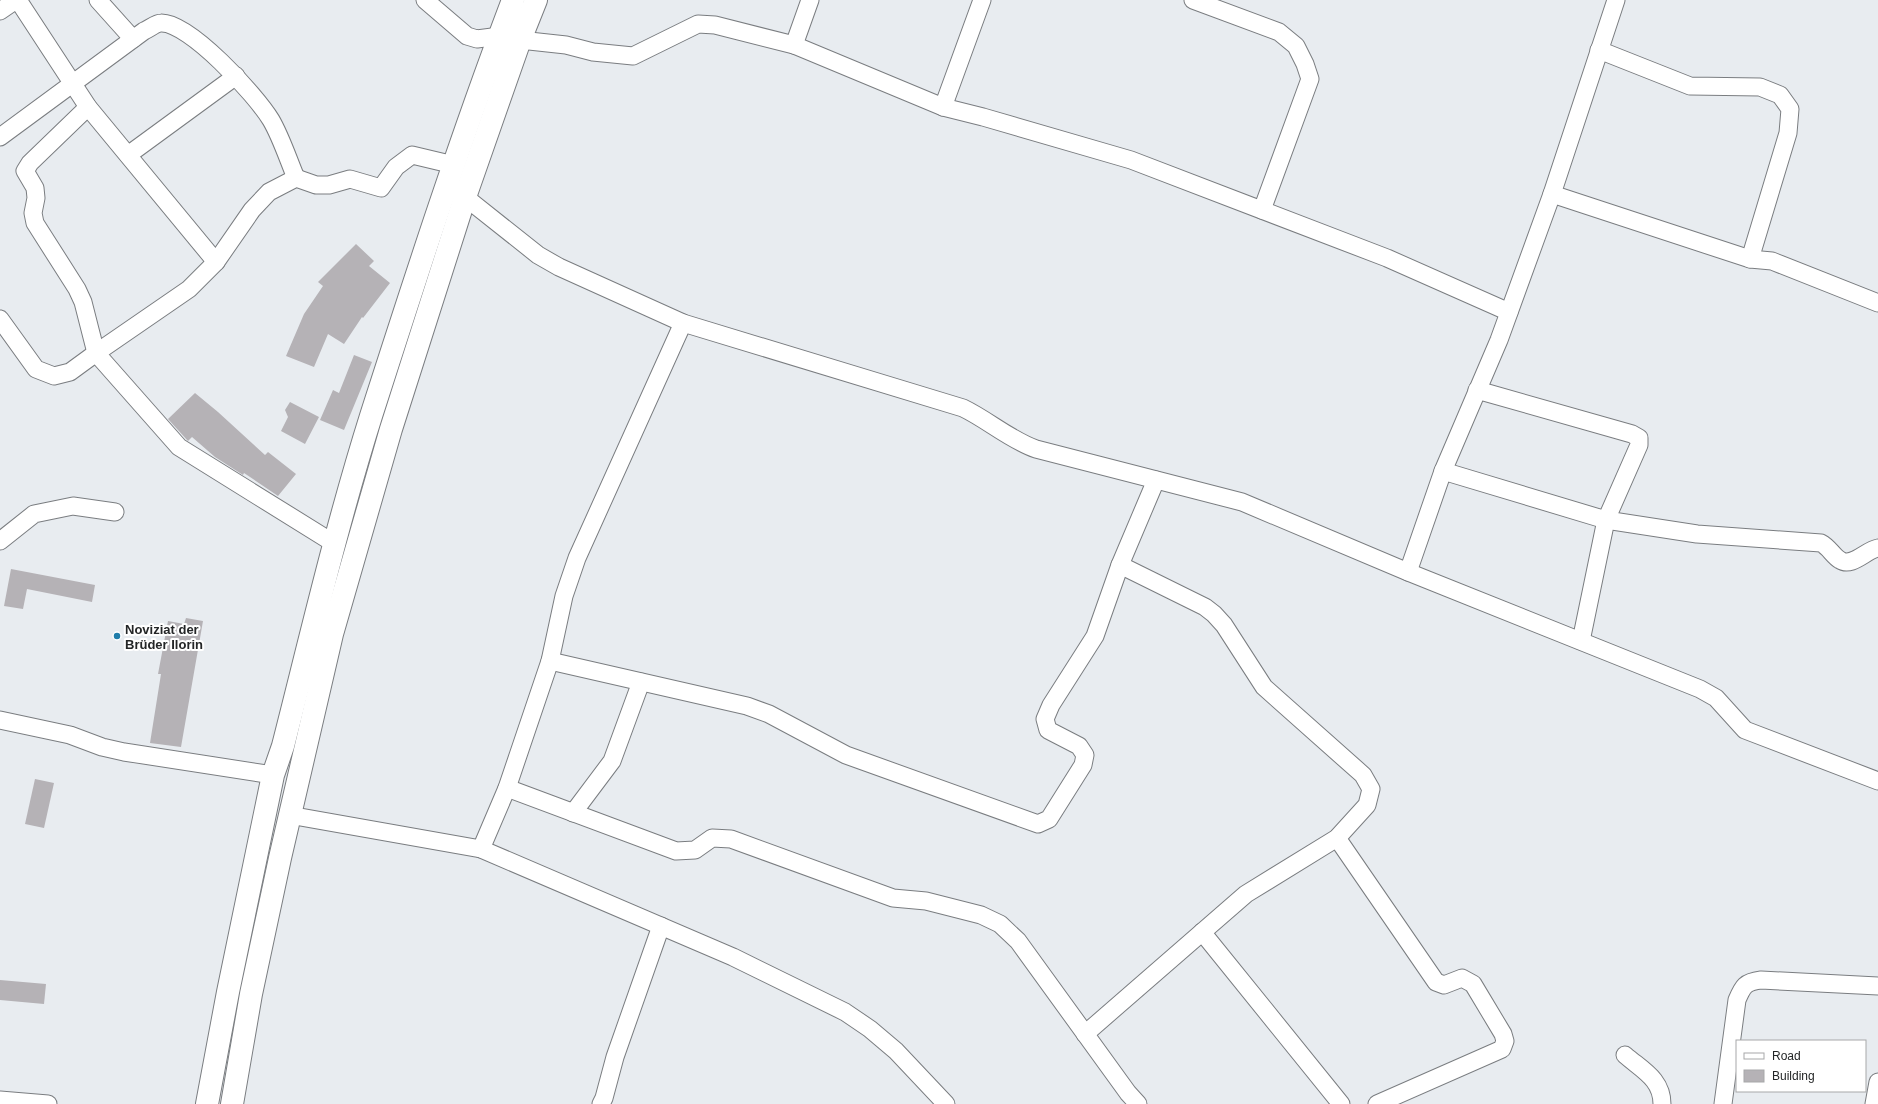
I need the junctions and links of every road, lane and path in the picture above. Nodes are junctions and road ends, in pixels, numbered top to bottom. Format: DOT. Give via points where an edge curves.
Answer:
graph roads {
  1 [pos="17,0"];
  2 [pos="98,0"];
  3 [pos="425,0"];
  4 [pos="513,0"];
  5 [pos="536,0"];
  6 [pos="810,0"];
  7 [pos="982,0"];
  8 [pos="1193,0"];
  9 [pos="1616,0"];
  10 [pos="0,11"];
  11 [pos="510,38"];
  12 [pos="133,39"];
  13 [pos="794,45"];
  14 [pos="1599,50"];
  15 [pos="236,76"];
  16 [pos="72,83"];
  17 [pos="88,107"];
  18 [pos="944,107"];
  19 [pos="0,137"];
  20 [pos="128,155"];
  21 [pos="454,166"];
  22 [pos="296,178"];
  23 [pos="1552,194"];
  24 [pos="465,197"];
  25 [pos="1262,210"];
  26 [pos="1750,259"];
  27 [pos="216,262"];
  28 [pos="1878,304"];
  29 [pos="1509,312"];
  30 [pos="0,319"];
  31 [pos="683,323"];
  32 [pos="96,353"];
  33 [pos="1477,390"];
  34 [pos="1443,471"];
  35 [pos="1156,480"];
  36 [pos="115,512"];
  37 [pos="1606,520"];
  38 [pos="0,541"];
  39 [pos="335,544"];
  40 [pos="1878,548"];
  41 [pos="1120,565"];
  42 [pos="1408,572"];
  43 [pos="1581,641"];
  44 [pos="550,661"];
  45 [pos="641,682"];
  46 [pos="0,720"];
  47 [pos="273,775"];
  48 [pos="1878,781"];
  49 [pos="506,788"];
  50 [pos="573,813"];
  51 [pos="289,815"];
  52 [pos="1337,838"];
  53 [pos="481,850"];
  54 [pos="661,926"];
  55 [pos="1202,932"];
  56 [pos="1878,986"];
  57 [pos="1085,1034"];
  58 [pos="1625,1055"];
  59 [pos="1878,1082"];
  60 [pos="0,1100"];
  61 [pos="48,1104"];
  62 [pos="207,1104"];
  63 [pos="232,1104"];
  64 [pos="601,1104"];
  65 [pos="946,1104"];
  66 [pos="1138,1104"];
  67 [pos="1341,1104"];
  68 [pos="1377,1104"];
  69 [pos="1662,1104"];
  70 [pos="1723,1104"];
  71 [pos="1874,1104"];
  1 -- 10 [label="street"];
  1 -- 16 [label="street"];
  2 -- 12 [label="street"];
  3 -- 11 [label="street" via="467,36 477,39"];
  4 -- 11 [label="highway"];
  5 -- 11 [label="highway"];
  6 -- 13 [label="street"];
  7 -- 18 [label="street"];
  8 -- 25 [label="street" via="1279,32 1296,46 1310,79"];
  9 -- 14 [label="street"];
  11 -- 13 [label="street" via="633,56 698,24 715,24"];
  11 -- 21 [label="highway"];
  11 -- 24 [label="highway"];
  12 -- 15 [label="street" via="160,23 176,26"];
  12 -- 16 [label="street"];
  13 -- 18 [label="street"];
  14 -- 23 [label="street"];
  14 -- 26 [label="street" via="1690,86 1760,87 1780,95 1783,99 1790,109 1788,133"];
  15 -- 20 [label="street"];
  15 -- 22 [label="street" via="271,120"];
  16 -- 17 [label="street"];
  16 -- 19 [label="street"];
  17 -- 20 [label="street"];
  17 -- 32 [label="street" via="30,163 25,171 35,188 35,223 77,289 83,302"];
  18 -- 25 [label="street" via="1131,160"];
  20 -- 27 [label="street"];
  21 -- 22 [label="street" via="412,155 396,167 381,188 350,179 329,185 316,185"];
  21 -- 39 [label="highway" via="413,282 371,416"];
  22 -- 27 [label="street" via="269,192 252,210"];
  23 -- 26 [label="street"];
  23 -- 29 [label="street"];
  24 -- 31 [label="street" via="543,258"];
  24 -- 51 [label="highway" via="391,429 332,634"];
  25 -- 29 [label="street" via="1387,258"];
  26 -- 28 [label="street" via="1772,261"];
  27 -- 32 [label="street" via="189,289"];
  29 -- 33 [label="street"];
  30 -- 32 [label="street" via="36,370 54,376 70,372"];
  31 -- 35 [label="street" via="963,408 1023,444 1036,449"];
  31 -- 44 [label="street" via="577,558 564,596"];
  32 -- 39 [label="street" via="179,447"];
  33 -- 34 [label="street"];
  33 -- 37 [label="street" via="1632,434 1638,438 1639,446"];
  34 -- 37 [label="street"];
  34 -- 42 [label="street"];
  35 -- 41 [label="street"];
  35 -- 42 [label="street" via="1242,502"];
  36 -- 38 [label="street" via="73,506 34,514"];
  37 -- 40 [label="street" via="1697,534 1821,543 1840,560 1847,562"];
  37 -- 43 [label="street"];
  39 -- 47 [label="highway" via="283,746"];
  41 -- 45 [label="street" via="1095,636 1051,705 1045,719 1048,730 1080,746 1085,754 1083,765 1049,819 1038,824 846,755 769,714 747,706"];
  41 -- 52 [label="street" via="1205,606 1224,625 1264,688 1363,775 1370,789 1368,805"];
  42 -- 43 [label="street"];
  43 -- 48 [label="street" via="1700,689 1716,698 1745,730"];
  44 -- 45 [label="street"];
  44 -- 49 [label="street"];
  45 -- 50 [label="street" via="612,761"];
  46 -- 47 [label="street" via="70,735 124,752"];
  47 -- 62 [label="highway"];
  49 -- 50 [label="street"];
  49 -- 53 [label="street"];
  50 -- 57 [label="street" via="676,851 695,850 712,838 731,839 893,898 926,901 981,915 1000,924 1018,941"];
  51 -- 53 [label="street"];
  51 -- 63 [label="highway" via="251,994"];
  52 -- 55 [label="street" via="1246,894"];
  52 -- 68 [label="street" via="1436,982 1444,985 1462,978 1473,984 1505,1041 1502,1049"];
  53 -- 54 [label="street"];
  54 -- 64 [label="street"];
  54 -- 65 [label="street" via="733,956 845,1012 896,1051"];
  55 -- 57 [label="street"];
  55 -- 67 [label="street"];
  56 -- 70 [label="street" via="1761,980 1752,981 1743,987 1737,1000"];
  57 -- 66 [label="street"];
  58 -- 69 [label="street" via="1656,1082 1662,1093"];
  59 -- 71 [label="street"];
  60 -- 61 [label="street"];
}
